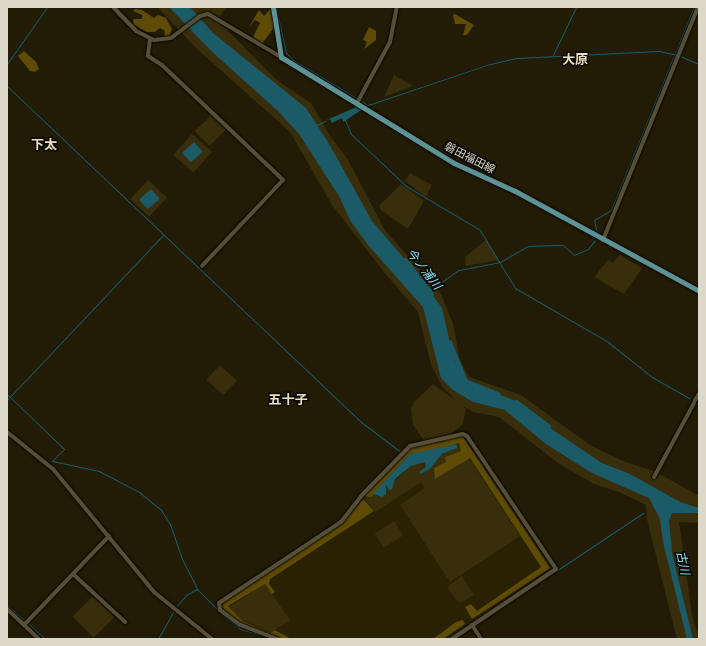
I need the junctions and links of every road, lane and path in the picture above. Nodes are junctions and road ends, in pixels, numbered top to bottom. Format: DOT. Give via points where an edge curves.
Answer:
graph roads {
  1 [pos="113,7"];
  2 [pos="273,7"];
  3 [pos="397,7"];
  4 [pos="698,7"];
  5 [pos="150,39"];
  6 [pos="282,57"];
  7 [pos="362,106"];
  8 [pos="603,240"];
  9 [pos="202,266"];
  10 [pos="699,291"];
  11 [pos="699,394"];
  12 [pos="7,432"];
  13 [pos="654,477"];
  14 [pos="108,536"];
  15 [pos="73,574"];
  16 [pos="7,609"];
  17 [pos="125,622"];
  18 [pos="24,625"];
  19 [pos="472,625"];
  20 [pos="40,639"];
  21 [pos="212,639"];
  22 [pos="277,639"];
  23 [pos="452,639"];
  24 [pos="481,639"];
  1 -- 5 [label="street" via="136,31"];
  2 -- 6 [label="main road"];
  3 -- 7 [label="street" via="390,42"];
  4 -- 8 [label="street"];
  5 -- 6 [label="street" via="165,39 180,32 200,16 215,16"];
  5 -- 9 [label="street" via="148,56 162,65 283,180"];
  6 -- 7 [label="main road, 磐田福田線"];
  7 -- 8 [label="main road, 磐田福田線" via="454,163 515,191"];
  8 -- 10 [label="main road, 磐田福田線"];
  11 -- 13 [label="street"];
  12 -- 14 [label="street" via="53,469"];
  14 -- 15 [label="street"];
  14 -- 21 [label="street" via="154,592"];
  15 -- 17 [label="street"];
  15 -- 18 [label="street"];
  16 -- 18 [label="street"];
  18 -- 20 [label="street"];
  19 -- 22 [label="street" via="556,569 467,436 458,434 439,441 410,446 361,496 341,522 219,603 220,610 240,625"];
  19 -- 23 [label="street"];
  19 -- 24 [label="street"];
}
